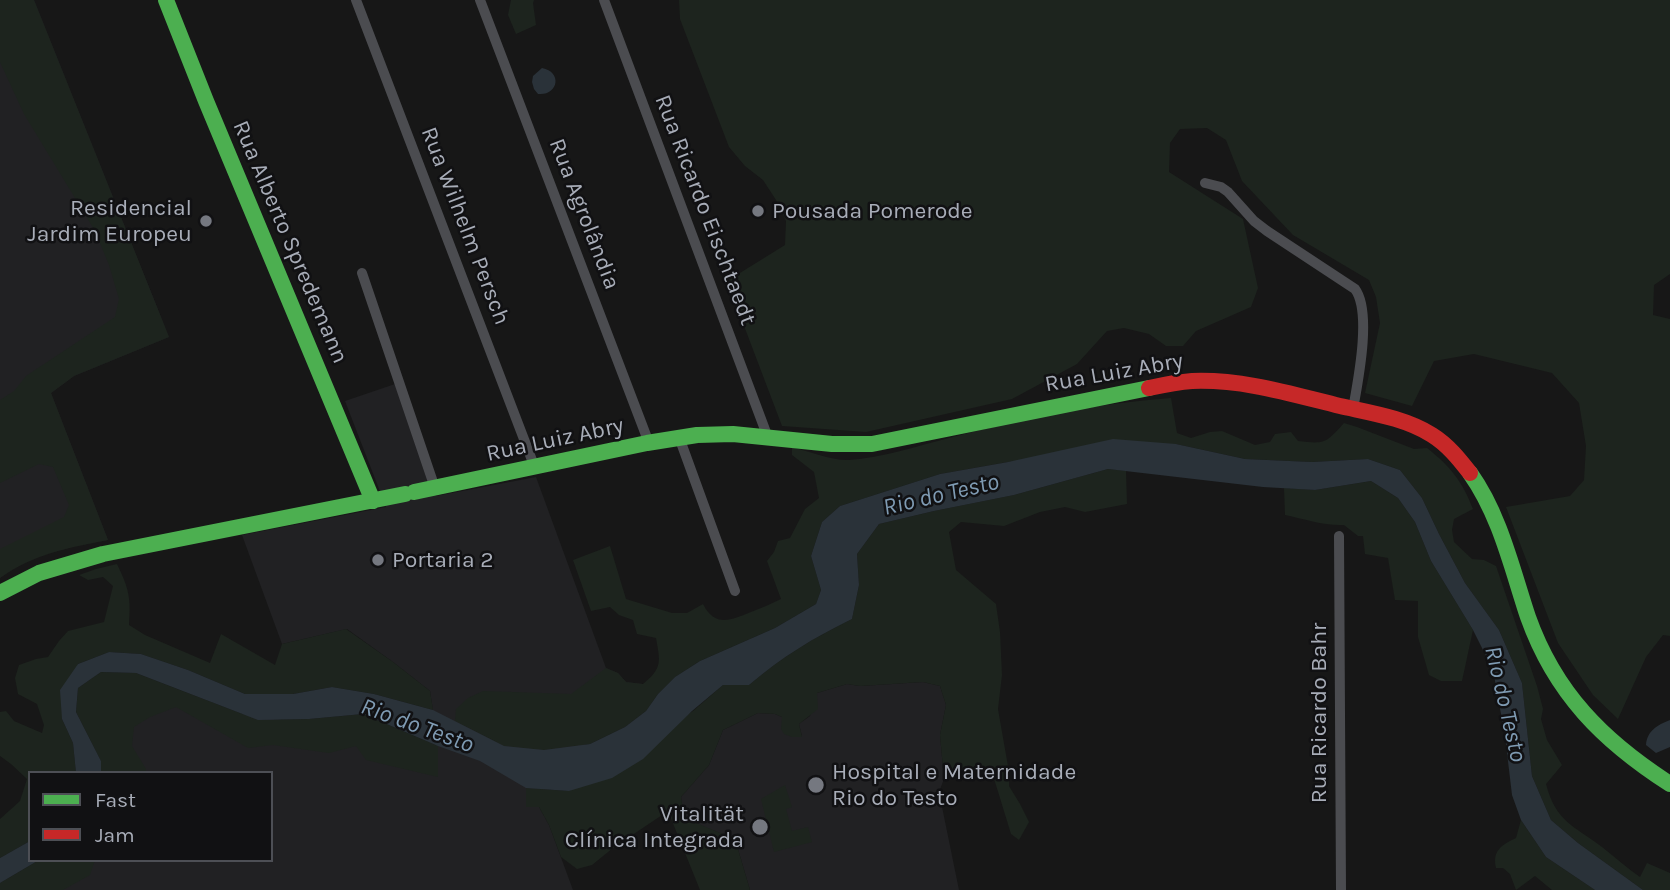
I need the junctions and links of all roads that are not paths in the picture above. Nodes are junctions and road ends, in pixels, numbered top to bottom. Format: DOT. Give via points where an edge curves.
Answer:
graph roads {
  1 [pos="166,0"];
  2 [pos="356,0"];
  3 [pos="480,0"];
  4 [pos="604,0"];
  5 [pos="1205,183"];
  6 [pos="362,273"];
  7 [pos="1353,409"];
  8 [pos="767,435"];
  9 [pos="679,437"];
  10 [pos="649,443"];
  11 [pos="534,468"];
  12 [pos="435,488"];
  13 [pos="373,501"];
  14 [pos="1339,536"];
  15 [pos="734,590"];
  16 [pos="0,593"];
  17 [pos="1670,785"];
  18 [pos="1341,890"];
  1 -- 13 [label="street, Rua Alberto Spredemann"];
  2 -- 11 [label="street, Rua Wilhelm Persch"];
  3 -- 10 [label="street, Rua Agrolândia"];
  4 -- 8 [label="street, Rua Ricardo Eischtaedt"];
  5 -- 7 [label="street" via="1228,192 1261,226 1359,295 1362,361"];
  6 -- 12 [label="street"];
  7 -- 8 [label="street, Rua Luiz Abry" via="1264,387 1191,381 872,444 825,444"];
  7 -- 17 [label="street, Rua Luiz Abry" via="1435,436 1465,465 1501,537 1538,644 1553,672 1590,721"];
  8 -- 9 [label="street, Rua Luiz Abry"];
  9 -- 10 [label="street, Rua Luiz Abry"];
  9 -- 15 [label="street"];
  10 -- 11 [label="street, Rua Luiz Abry"];
  11 -- 12 [label="street, Rua Luiz Abry"];
  12 -- 13 [label="street, Rua Luiz Abry"];
  13 -- 16 [label="street, Rua Luiz Abry" via="83,558 52,567"];
  14 -- 18 [label="street, Rua Ricardo Bahr"];
}
